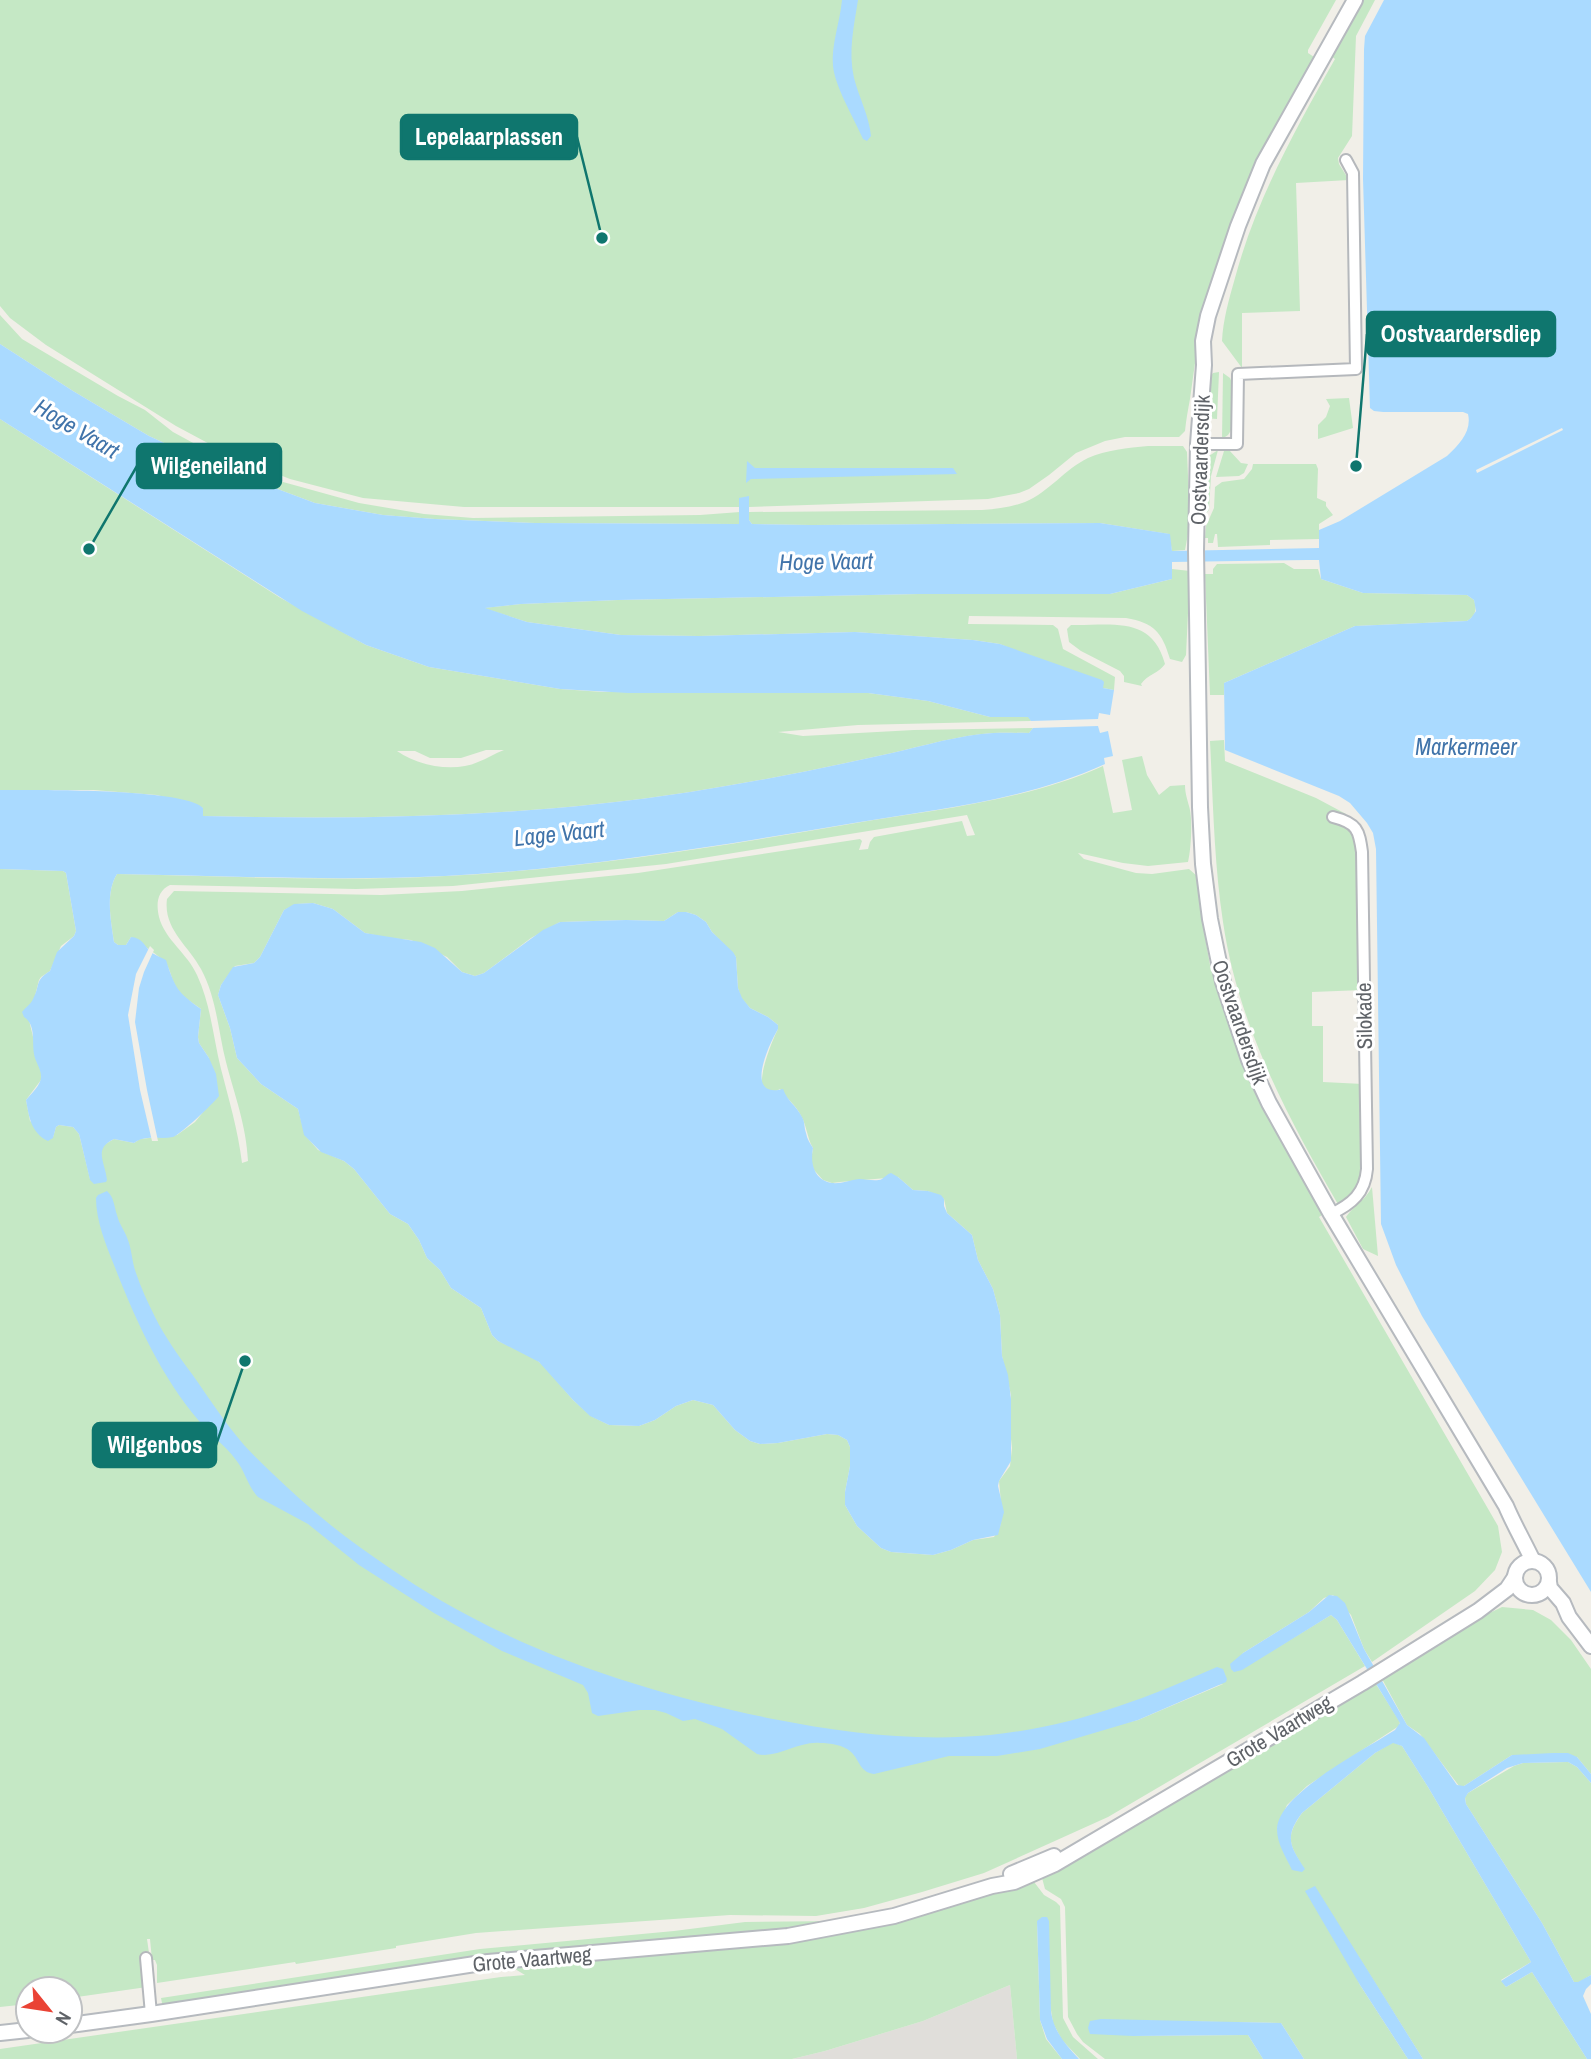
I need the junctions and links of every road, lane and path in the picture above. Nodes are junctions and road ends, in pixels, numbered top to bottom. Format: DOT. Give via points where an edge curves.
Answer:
graph roads {
  1 [pos="1355,0"];
  2 [pos="1346,160"];
  3 [pos="1198,444"];
  4 [pos="1333,817"];
  5 [pos="1331,1214"];
  6 [pos="1523,1568"];
  7 [pos="1549,1582"];
  8 [pos="1530,1594"];
  9 [pos="1478,1611"];
  10 [pos="1569,1617"];
  11 [pos="1591,1646"];
  12 [pos="146,1958"];
  13 [pos="151,2014"];
  14 [pos="84,2023"];
  1 -- 3 [label="main road, Oostvaardersdijk" via="1264,164 1238,226 1216,296 1204,365"];
  2 -- 3 [label="street" via="1353,173 1356,369 1238,374 1237,444"];
  3 -- 5 [label="main road, Oostvaardersdijk" via="1200,807 1215,951 1249,1060"];
  4 -- 5 [label="street, Silokade" via="1347,820 1359,831 1362,852 1367,1169 1360,1194"];
  5 -- 6 [label="main road, Oostvaardersdijk" via="1506,1506 1525,1542"];
  6 -- 7 [label="main road" via="1542,1564"];
  6 -- 8 [label="main road" via="1518,1588"];
  6 -- 9 [label="main road, Grote Vaartweg" via="1507,1589"];
  7 -- 8 [label="main road" via="1543,1591"];
  7 -- 10 [label="main road"];
  8 -- 9 [label="main road, Grote Vaartweg" via="1517,1594"];
  8 -- 10 [label="main road"];
  9 -- 13 [label="main road, Grote Vaartweg" via="1038,1873 1014,1882 894,1916 788,1936 488,1962"];
  10 -- 11 [label="main road"];
  12 -- 13 [label="street"];
  13 -- 14 [label="main road, Grote Vaartweg"];
}
